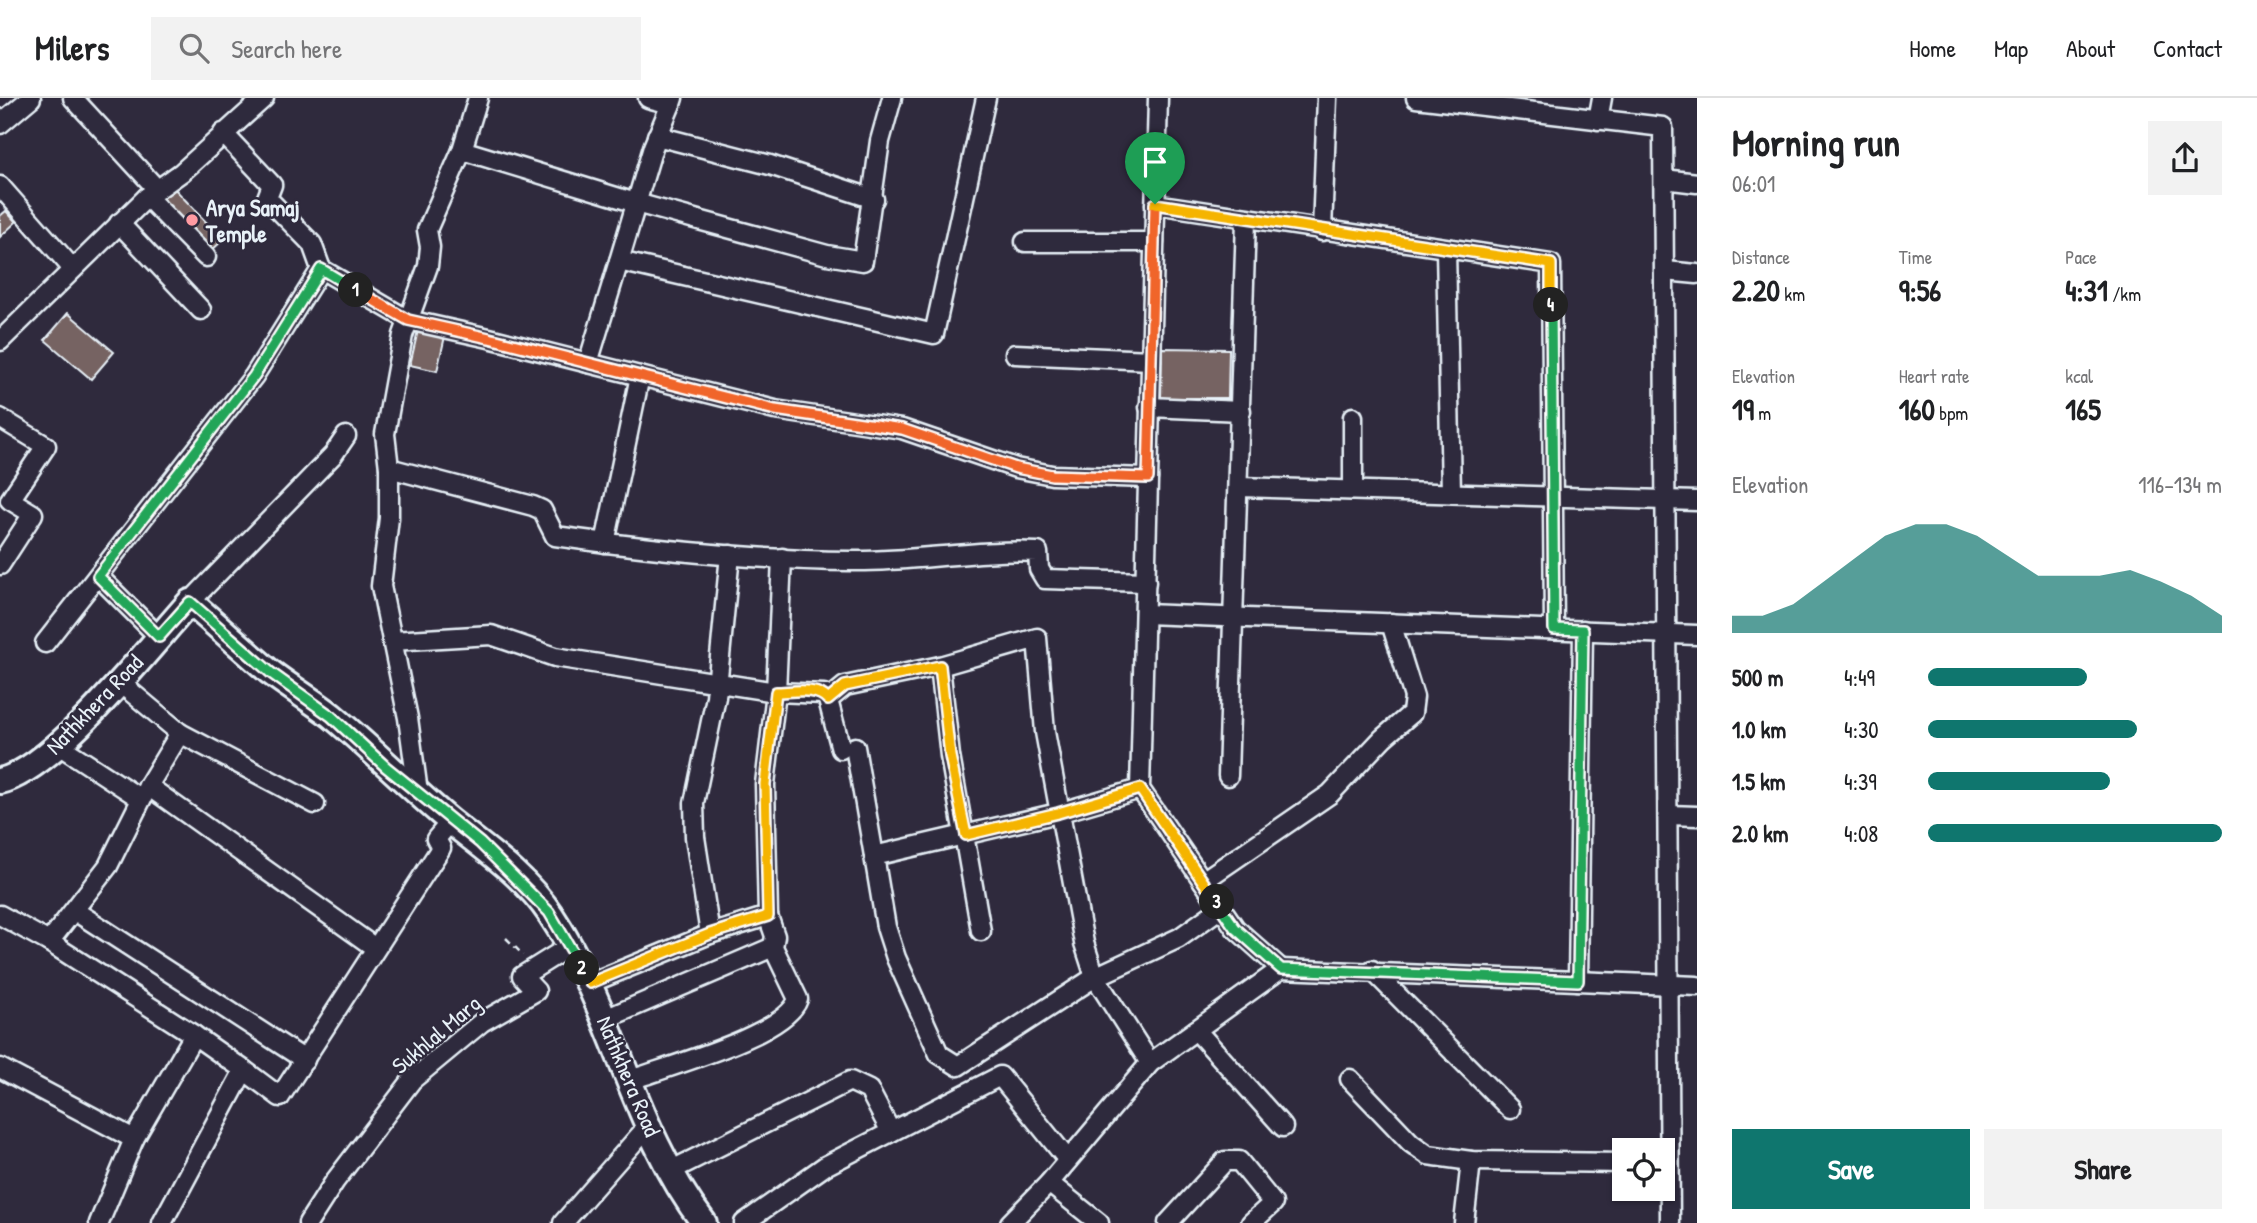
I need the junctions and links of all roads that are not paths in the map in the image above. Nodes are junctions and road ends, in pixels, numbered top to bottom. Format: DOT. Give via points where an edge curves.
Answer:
graph roads {
  1 [pos="31,98"];
  2 [pos="73,98"];
  3 [pos="478,98"];
  4 [pos="648,98"];
  5 [pos="892,98"];
  6 [pos="986,98"];
  7 [pos="1158,98"];
  8 [pos="1327,98"];
  9 [pos="1416,98"];
  10 [pos="1602,98"];
  11 [pos="672,101"];
  12 [pos="254,102"];
  13 [pos="1516,104"];
  14 [pos="1598,120"];
  15 [pos="0,124"];
  16 [pos="223,133"];
  17 [pos="657,136"];
  18 [pos="462,150"];
  19 [pos="1664,179"];
  20 [pos="1697,183"];
  21 [pos="0,186"];
  22 [pos="152,193"];
  23 [pos="874,199"];
  24 [pos="636,203"];
  25 [pos="1155,204"];
  26 [pos="1246,220"];
  27 [pos="119,223"];
  28 [pos="1321,231"];
  29 [pos="1025,242"];
  30 [pos="1154,242"];
  31 [pos="1446,249"];
  32 [pos="206,257"];
  33 [pos="619,261"];
  34 [pos="73,269"];
  35 [pos="321,269"];
  36 [pos="1665,271"];
  37 [pos="1697,274"];
  38 [pos="201,310"];
  39 [pos="408,320"];
  40 [pos="0,341"];
  41 [pos="1015,354"];
  42 [pos="1151,360"];
  43 [pos="588,363"];
  44 [pos="640,376"];
  45 [pos="1149,407"];
  46 [pos="1241,411"];
  47 [pos="1353,417"];
  48 [pos="0,418"];
  49 [pos="346,436"];
  50 [pos="389,468"];
  51 [pos="1148,478"];
  52 [pos="1239,487"];
  53 [pos="1353,490"];
  54 [pos="1451,493"];
  55 [pos="1553,496"];
  56 [pos="1667,500"];
  57 [pos="1697,501"];
  58 [pos="605,543"];
  59 [pos="730,555"];
  60 [pos="782,558"];
  61 [pos="0,565"];
  62 [pos="98,576"];
  63 [pos="1146,582"];
  64 [pos="190,602"];
  65 [pos="1146,614"];
  66 [pos="1235,617"];
  67 [pos="1391,623"];
  68 [pos="1554,629"];
  69 [pos="1583,630"];
  70 [pos="1668,633"];
  71 [pos="1697,635"];
  72 [pos="159,637"];
  73 [pos="393,641"];
  74 [pos="45,643"];
  75 [pos="940,666"];
  76 [pos="118,681"];
  77 [pos="716,682"];
  78 [pos="776,692"];
  79 [pos="828,700"];
  80 [pos="180,733"];
  81 [pos="60,747"];
  82 [pos="1227,776"];
  83 [pos="0,781"];
  84 [pos="1140,789"];
  85 [pos="418,792"];
  86 [pos="145,793"];
  87 [pos="315,804"];
  88 [pos="1058,813"];
  89 [pos="1669,815"];
  90 [pos="1697,816"];
  91 [pos="451,821"];
  92 [pos="966,835"];
  93 [pos="874,856"];
  94 [pos="1203,881"];
  95 [pos="1221,908"];
  96 [pos="75,911"];
  97 [pos="0,915"];
  98 [pos="768,916"];
  99 [pos="981,932"];
  100 [pos="710,934"];
  101 [pos="49,942"];
  102 [pos="570,946"];
  103 [pos="374,947"];
  104 [pos="774,947"];
  105 [pos="1281,969"];
  106 [pos="1372,970"];
  107 [pos="1096,977"];
  108 [pos="1578,981"];
  109 [pos="590,983"];
  110 [pos="1670,985"];
  111 [pos="1697,986"];
  112 [pos="605,1019"];
  113 [pos="1196,1030"];
  114 [pos="194,1035"];
  115 [pos="305,1060"];
  116 [pos="1150,1063"];
  117 [pos="0,1068"];
  118 [pos="244,1070"];
  119 [pos="1350,1079"];
  120 [pos="628,1081"];
  121 [pos="1510,1109"];
  122 [pos="648,1126"];
  123 [pos="1283,1127"];
  124 [pos="891,1132"];
  125 [pos="1667,1138"];
  126 [pos="134,1139"];
  127 [pos="1068,1160"];
  128 [pos="1471,1161"];
  129 [pos="1612,1163"];
  130 [pos="670,1171"];
  131 [pos="1049,1183"];
  132 [pos="1668,1201"];
  133 [pos="99,1223"];
  134 [pos="162,1223"];
  135 [pos="308,1223"];
  136 [pos="563,1223"];
  137 [pos="704,1223"];
  138 [pos="744,1223"];
  139 [pos="1010,1223"];
  140 [pos="1099,1223"];
  141 [pos="1168,1223"];
  142 [pos="1251,1223"];
  143 [pos="1464,1223"];
  144 [pos="1670,1223"];
  1 -- 15 [label="street"];
  2 -- 22 [label="street"];
  3 -- 18 [label="street"];
  4 -- 11 [label="street"];
  5 -- 23 [label="street" via="880,141"];
  6 -- 33 [label="street" via="934,334"];
  7 -- 25 [label="street"];
  8 -- 28 [label="street"];
  9 -- 13 [label="street"];
  10 -- 14 [label="street"];
  11 -- 17 [label="street"];
  12 -- 16 [label="street"];
  13 -- 14 [label="street"];
  14 -- 19 [label="street" via="1663,127"];
  16 -- 22 [label="street"];
  16 -- 35 [label="street" via="272,185 267,198 312,244"];
  17 -- 23 [label="street"];
  17 -- 24 [label="street"];
  18 -- 24 [label="street"];
  18 -- 39 [label="street" via="432,213 428,266"];
  19 -- 20 [label="street"];
  19 -- 36 [label="street"];
  21 -- 34 [label="street"];
  22 -- 27 [label="street"];
  22 -- 32 [label="street"];
  23 -- 24 [label="street" via="863,261"];
  24 -- 33 [label="street"];
  25 -- 26 [label="street"];
  25 -- 30 [label="street"];
  26 -- 28 [label="street"];
  26 -- 46 [label="street"];
  27 -- 34 [label="street"];
  27 -- 38 [label="street"];
  28 -- 31 [label="street"];
  29 -- 30 [label="street"];
  30 -- 42 [label="street"];
  31 -- 54 [label="street"];
  31 -- 55 [label="street" via="1551,264"];
  33 -- 43 [label="street"];
  34 -- 40 [label="street"];
  35 -- 39 [label="street"];
  35 -- 62 [label="street" via="254,376"];
  36 -- 37 [label="street"];
  36 -- 56 [label="street"];
  39 -- 43 [label="street"];
  39 -- 50 [label="street" via="387,420"];
  41 -- 42 [label="street"];
  42 -- 45 [label="street"];
  43 -- 44 [label="street"];
  44 -- 51 [label="street" via="775,410 902,429 1016,468 1052,475"];
  44 -- 58 [label="street"];
  45 -- 46 [label="street"];
  45 -- 51 [label="street"];
  46 -- 52 [label="street"];
  47 -- 53 [label="street"];
  48 -- 61 [label="street" via="47,446 10,500 33,514"];
  49 -- 64 [label="street" via="334,455"];
  50 -- 58 [label="street" via="533,506 542,510 555,536"];
  50 -- 73 [label="street" via="381,586"];
  51 -- 63 [label="street"];
  52 -- 53 [label="street"];
  52 -- 66 [label="street"];
  53 -- 54 [label="street"];
  54 -- 55 [label="street"];
  55 -- 56 [label="street"];
  55 -- 68 [label="street"];
  56 -- 57 [label="street"];
  56 -- 70 [label="street"];
  58 -- 59 [label="street"];
  59 -- 60 [label="street"];
  59 -- 77 [label="street"];
  60 -- 63 [label="street" via="854,561 998,550 1038,552 1045,579"];
  60 -- 78 [label="street"];
  62 -- 72 [label="street"];
  62 -- 74 [label="street"];
  63 -- 65 [label="street"];
  64 -- 72 [label="street, Nathkhera Road"];
  64 -- 85 [label="street, Nathkhera Road"];
  65 -- 66 [label="street"];
  65 -- 84 [label="street"];
  66 -- 67 [label="street"];
  66 -- 82 [label="street"];
  67 -- 68 [label="street"];
  67 -- 94 [label="street" via="1414,697 1412,713 1330,794"];
  68 -- 69 [label="street"];
  69 -- 70 [label="street"];
  69 -- 108 [label="street"];
  70 -- 71 [label="street"];
  70 -- 89 [label="street"];
  72 -- 76 [label="street, Nathkhera Road"];
  73 -- 77 [label="street" via="491,635 555,657"];
  73 -- 85 [label="street"];
  75 -- 79 [label="street" via="845,686"];
  75 -- 88 [label="street" via="1037,638"];
  75 -- 92 [label="street" via="950,756"];
  76 -- 80 [label="street"];
  76 -- 81 [label="street, Nathkhera Road"];
  77 -- 78 [label="street"];
  77 -- 100 [label="street" via="694,803"];
  78 -- 79 [label="street" via="813,692"];
  78 -- 98 [label="street" via="765,784"];
  79 -- 93 [label="street" via="848,748"];
  80 -- 86 [label="street"];
  80 -- 87 [label="street"];
  81 -- 83 [label="street, Nathkhera Road"];
  81 -- 86 [label="street"];
  84 -- 88 [label="street"];
  84 -- 94 [label="street"];
  85 -- 91 [label="street, Nathkhera Road"];
  86 -- 96 [label="street" via="108,866"];
  86 -- 103 [label="street"];
  88 -- 92 [label="street"];
  88 -- 107 [label="street" via="1084,943"];
  89 -- 90 [label="street"];
  89 -- 110 [label="street"];
  91 -- 102 [label="street, Nathkhera Road" via="530,892"];
  91 -- 103 [label="street" via="436,839 441,848"];
  92 -- 93 [label="street"];
  92 -- 99 [label="street"];
  93 -- 107 [label="street" via="896,958 939,1054 958,1066"];
  94 -- 95 [label="street"];
  95 -- 105 [label="street" via="1235,928"];
  95 -- 107 [label="street" via="1179,938"];
  96 -- 101 [label="street"];
  96 -- 115 [label="street"];
  97 -- 101 [label="street"];
  98 -- 100 [label="street"];
  98 -- 104 [label="street"];
  100 -- 109 [label="street"];
  101 -- 114 [label="street"];
  102 -- 109 [label="street, Nathkhera Road"];
  102 -- 135 [label="street, Sukhlal Marg" via="522,976 536,991 482,1022 412,1080"];
  103 -- 115 [label="street"];
  104 -- 112 [label="street"];
  104 -- 120 [label="street" via="798,999 794,1010 761,1034"];
  105 -- 106 [label="street"];
  105 -- 113 [label="street"];
  106 -- 108 [label="street"];
  106 -- 121 [label="street"];
  107 -- 116 [label="street"];
  108 -- 110 [label="street"];
  109 -- 112 [label="street, Nathkhera Road"];
  110 -- 111 [label="street"];
  110 -- 125 [label="street"];
  112 -- 120 [label="street, Nathkhera Road"];
  113 -- 116 [label="street"];
  113 -- 123 [label="street"];
  114 -- 118 [label="street"];
  114 -- 126 [label="street"];
  115 -- 118 [label="street" via="279,1097"];
  116 -- 127 [label="street"];
  117 -- 126 [label="street"];
  118 -- 134 [label="street"];
  119 -- 128 [label="street" via="1428,1155"];
  120 -- 122 [label="street, Nathkhera Road"];
  122 -- 130 [label="street, Nathkhera Road"];
  122 -- 136 [label="street"];
  124 -- 127 [label="street" via="1000,1076"];
  124 -- 130 [label="street" via="869,1090 850,1081"];
  124 -- 138 [label="street" via="825,1166"];
  126 -- 133 [label="street"];
  127 -- 131 [label="street"];
  128 -- 129 [label="street"];
  128 -- 143 [label="street"];
  130 -- 137 [label="street, Nathkhera Road"];
  131 -- 139 [label="street"];
  131 -- 140 [label="street"];
  132 -- 144 [label="street"];
  141 -- 142 [label="street" via="1225,1161 1239,1161 1273,1203"];
}
